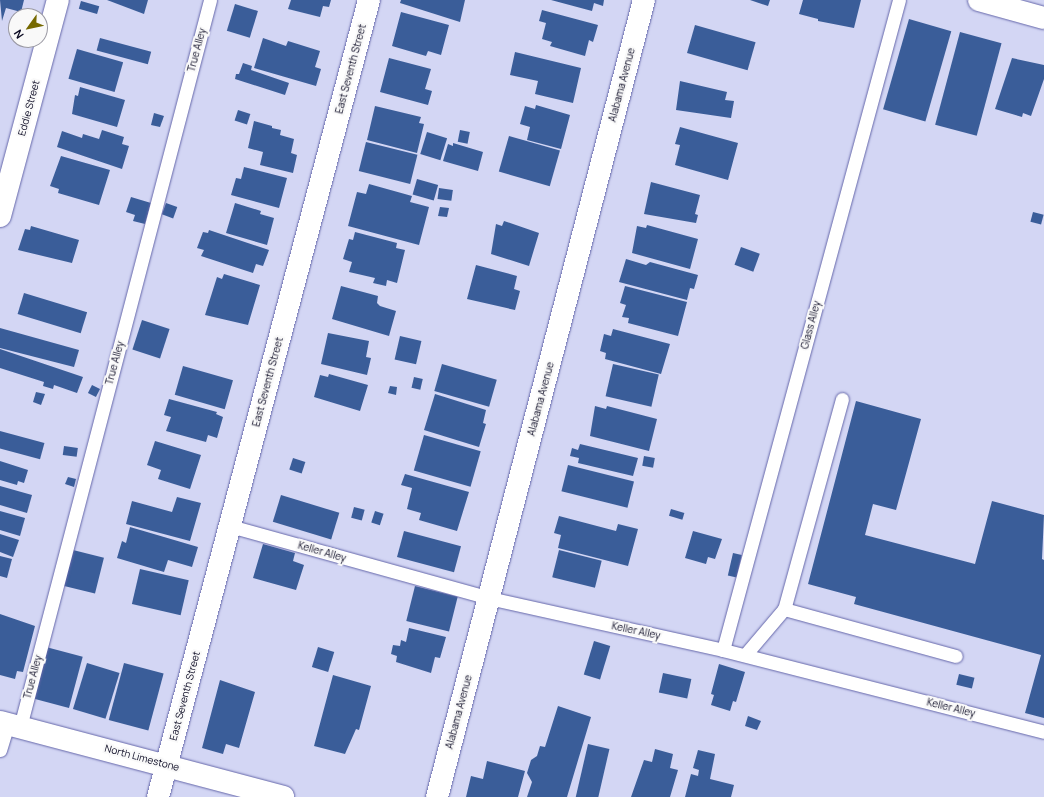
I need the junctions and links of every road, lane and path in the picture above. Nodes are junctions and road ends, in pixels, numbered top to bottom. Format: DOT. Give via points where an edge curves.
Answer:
graph roads {
  1 [pos="58,0"];
  2 [pos="210,0"];
  3 [pos="369,0"];
  4 [pos="644,0"];
  5 [pos="899,0"];
  6 [pos="979,0"];
  7 [pos="1044,18"];
  8 [pos="0,216"];
  9 [pos="842,399"];
  10 [pos="230,526"];
  11 [pos="488,598"];
  12 [pos="784,609"];
  13 [pos="723,650"];
  14 [pos="745,655"];
  15 [pos="956,656"];
  16 [pos="9,724"];
  17 [pos="1044,732"];
  18 [pos="0,750"];
  19 [pos="168,765"];
  20 [pos="158,797"];
  21 [pos="283,797"];
  22 [pos="437,797"];
  1 -- 8 [label="street, Eddie Street"];
  2 -- 16 [label="lane, True Alley"];
  3 -- 10 [label="street, East Seventh Street"];
  4 -- 11 [label="street, Alabama Avenue"];
  5 -- 13 [label="lane, Glass Alley"];
  6 -- 7 [label="street"];
  9 -- 12 [label="lane"];
  10 -- 11 [label="lane, Keller Alley"];
  10 -- 19 [label="street, East Seventh Street"];
  11 -- 13 [label="lane, Keller Alley"];
  11 -- 22 [label="street, Alabama Avenue"];
  12 -- 14 [label="lane"];
  12 -- 15 [label="lane"];
  13 -- 14 [label="lane, Keller Alley"];
  14 -- 17 [label="lane, Keller Alley"];
  16 -- 18 [label="lane, True Alley"];
  16 -- 19 [label="street, North Limestone"];
  19 -- 20 [label="street, East Seventh Street"];
  19 -- 21 [label="street, North Limestone"];
}
